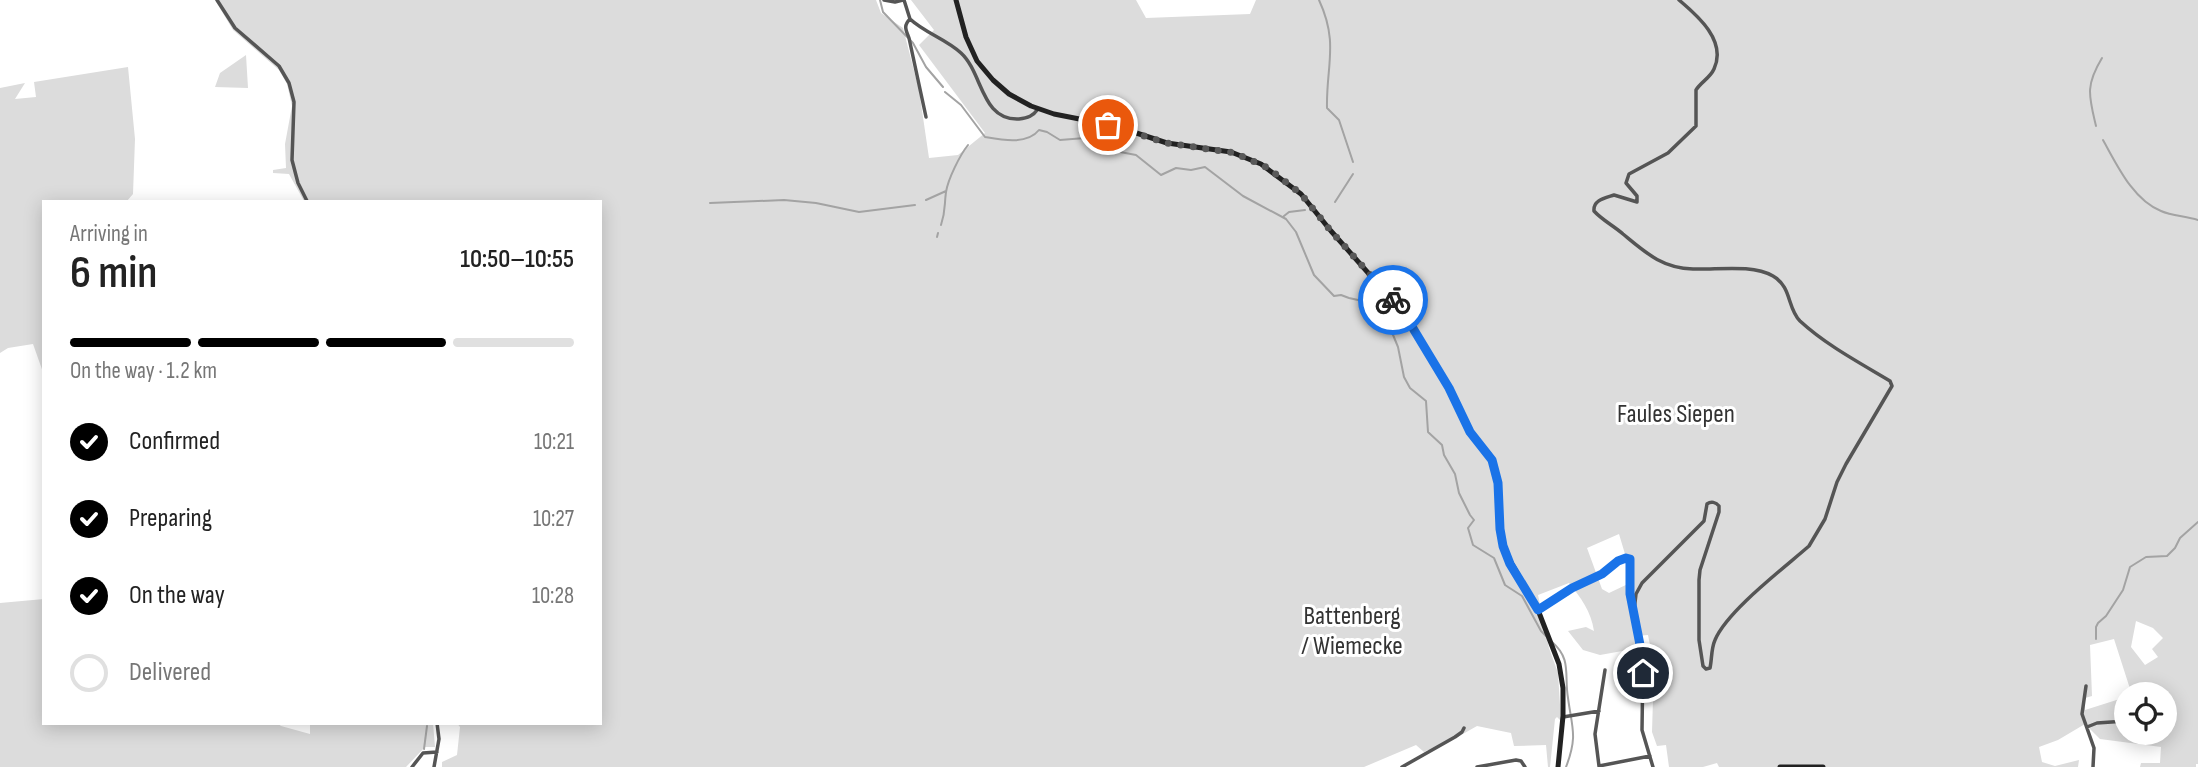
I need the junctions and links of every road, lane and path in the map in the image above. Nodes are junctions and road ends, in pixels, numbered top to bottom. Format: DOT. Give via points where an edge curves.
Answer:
graph roads {
  1 [pos="217,0"];
  2 [pos="884,0"];
  3 [pos="903,0"];
  4 [pos="956,0"];
  5 [pos="1679,0"];
  6 [pos="910,19"];
  7 [pos="1038,108"];
  8 [pos="926,117"];
  9 [pos="307,200"];
  10 [pos="1538,610"];
  11 [pos="1634,611"];
  12 [pos="1605,670"];
  13 [pos="2085,686"];
  14 [pos="1599,711"];
  15 [pos="1566,717"];
  16 [pos="2114,722"];
  17 [pos="437,725"];
  18 [pos="2087,727"];
  19 [pos="1464,728"];
  20 [pos="437,752"];
  21 [pos="1650,756"];
  22 [pos="412,767"];
  23 [pos="434,767"];
  24 [pos="1404,767"];
  25 [pos="1477,767"];
  26 [pos="1525,767"];
  27 [pos="1558,767"];
  28 [pos="1653,767"];
  29 [pos="1780,767"];
  30 [pos="1823,767"];
  31 [pos="2093,767"];
  1 -- 9 [label="street" via="235,28 279,66 289,83 294,102 292,160"];
  2 -- 3 [label="street"];
  3 -- 6 [label="street"];
  4 -- 7 [label="main road" via="979,64 1006,91"];
  5 -- 11 [label="street" via="1702,21 1717,52 1713,70 1695,92 1696,126 1668,153 1629,174 1626,185 1637,202 1612,195 1597,202 1594,211 1669,266 1740,269 1773,276 1787,290 1801,322 1892,386 1840,476 1815,537 1725,624 1714,642 1710,668 1703,666 1699,640 1699,575 1720,508 1716,503 1707,504 1704,521 1642,583"];
  6 -- 7 [label="street" via="963,55 997,113 1026,118"];
  6 -- 8 [label="street" via="905,25"];
  7 -- 10 [label="main road" via="1167,143 1241,155 1301,194 1401,310 1470,432 1489,454 1496,474 1503,546"];
  10 -- 11 [label="street" via="1628,558 1632,562 1629,588"];
  10 -- 15 [label="main road" via="1561,676"];
  11 -- 21 [label="street" via="1643,660 1642,730"];
  12 -- 14 [label="street"];
  13 -- 18 [label="street" via="2082,711"];
  14 -- 15 [label="street"];
  14 -- 21 [label="street" via="1595,734 1599,766"];
  15 -- 27 [label="main road"];
  16 -- 18 [label="street"];
  17 -- 20 [label="street"];
  18 -- 31 [label="street" via="2095,751"];
  19 -- 24 [label="street"];
  20 -- 22 [label="street" via="423,753"];
  20 -- 23 [label="street"];
  21 -- 28 [label="street"];
  25 -- 26 [label="street" via="1516,760"];
  29 -- 30 [label="main road"];
}
